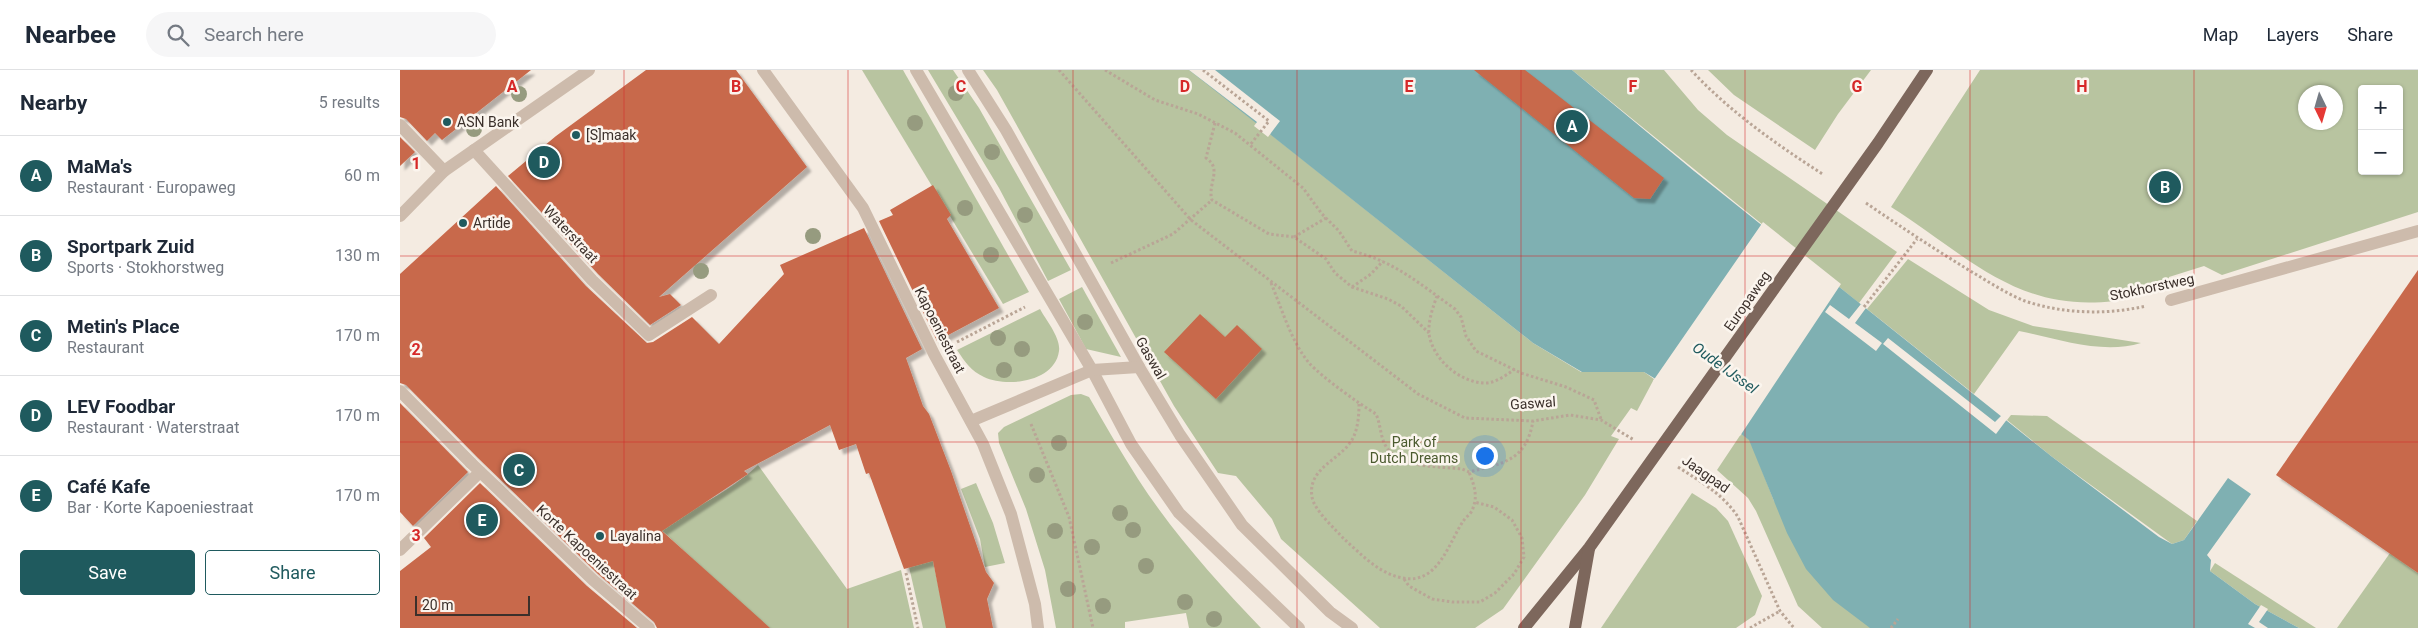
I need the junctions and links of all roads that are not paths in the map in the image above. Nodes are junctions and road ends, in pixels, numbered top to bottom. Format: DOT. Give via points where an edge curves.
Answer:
graph roads {
  1 [pos="589,70"];
  2 [pos="763,70"];
  3 [pos="916,70"];
  4 [pos="968,70"];
  5 [pos="1927,70"];
  6 [pos="400,125"];
  7 [pos="474,150"];
  8 [pos="444,171"];
  9 [pos="400,216"];
  10 [pos="2418,231"];
  11 [pos="711,294"];
  12 [pos="2171,300"];
  13 [pos="1139,367"];
  14 [pos="1092,370"];
  15 [pos="400,391"];
  16 [pos="971,421"];
  17 [pos="480,472"];
  18 [pos="1589,548"];
  19 [pos="400,550"];
  20 [pos="649,628"];
  21 [pos="1038,628"];
  22 [pos="1299,628"];
  23 [pos="1352,628"];
  24 [pos="1524,628"];
  25 [pos="1576,628"];
  1 -- 7 [label="street"];
  2 -- 16 [label="street, Kapoeniestraat" via="864,208 934,354"];
  3 -- 14 [label="street"];
  4 -- 13 [label="street, Gaswal" via="1006,130"];
  5 -- 18 [label="main road, Europaweg" via="1878,144"];
  6 -- 8 [label="street"];
  7 -- 8 [label="street"];
  7 -- 11 [label="street, Waterstraat" via="592,280 649,335"];
  8 -- 9 [label="street"];
  10 -- 12 [label="street, Stokhorstweg"];
  13 -- 14 [label="street"];
  13 -- 23 [label="street, Gaswal" via="1180,435 1242,525 1330,612"];
  14 -- 16 [label="street"];
  14 -- 22 [label="street" via="1131,444 1179,513"];
  15 -- 17 [label="street, Korte Kapoeniestraat"];
  16 -- 21 [label="street, Kapoeniestraat" via="1011,514 1035,604"];
  17 -- 19 [label="street"];
  17 -- 20 [label="street, Korte Kapoeniestraat" via="593,580"];
  18 -- 24 [label="main road, Europaweg"];
  18 -- 25 [label="main road, Europaweg"];
}
